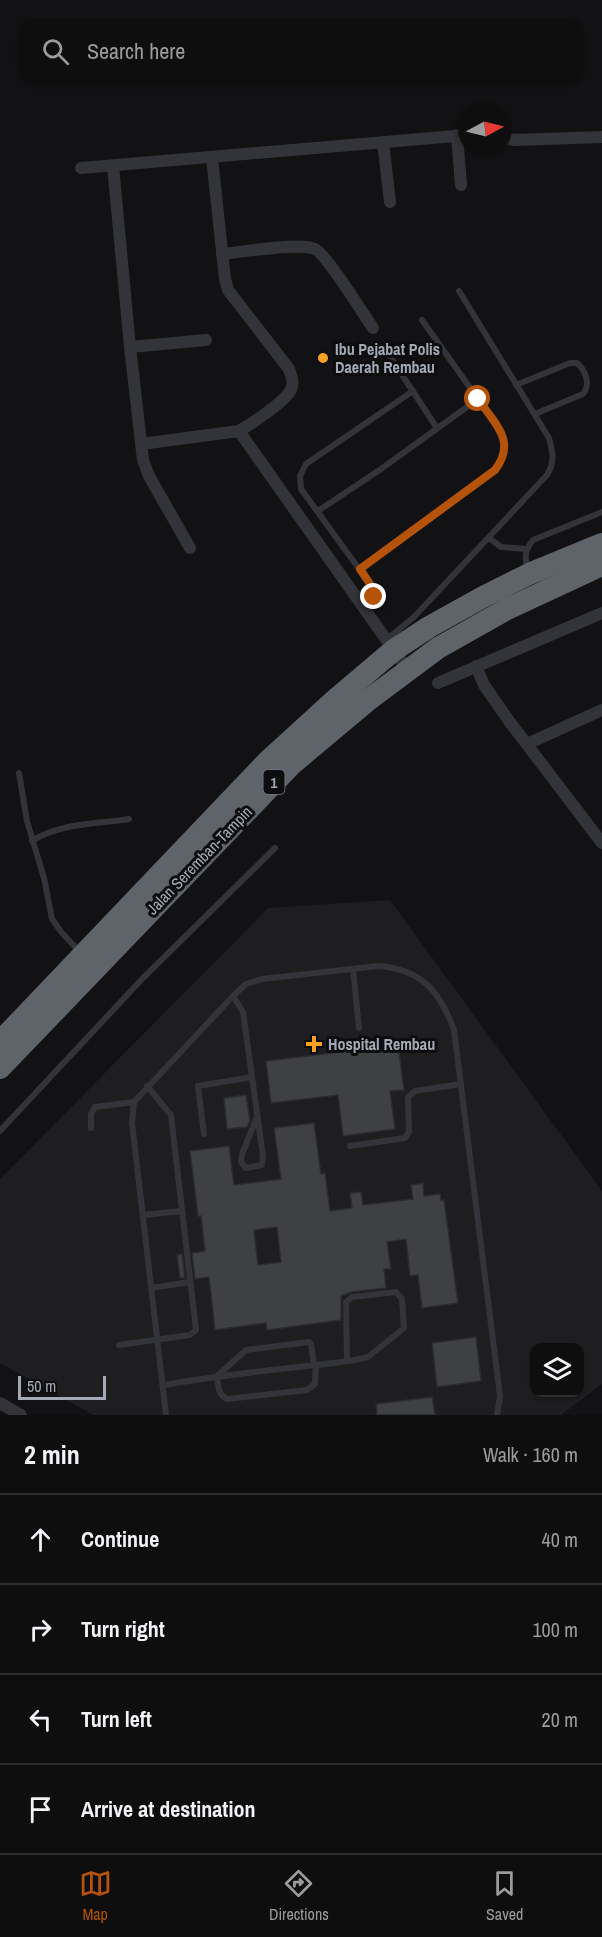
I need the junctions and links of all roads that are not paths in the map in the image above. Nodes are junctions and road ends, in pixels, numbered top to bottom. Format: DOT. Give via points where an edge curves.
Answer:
graph roads {
  1 [pos="458,135"];
  2 [pos="602,136"];
  3 [pos="512,140"];
  4 [pos="383,142"];
  5 [pos="462,156"];
  6 [pos="212,158"];
  7 [pos="113,166"];
  8 [pos="81,168"];
  9 [pos="461,185"];
  10 [pos="390,202"];
  11 [pos="222,254"];
  12 [pos="459,291"];
  13 [pos="422,321"];
  14 [pos="373,328"];
  15 [pos="206,340"];
  16 [pos="130,347"];
  17 [pos="387,352"];
  18 [pos="516,385"];
  19 [pos="413,391"];
  20 [pos="478,399"];
  21 [pos="535,414"];
  22 [pos="438,428"];
  23 [pos="239,431"];
  24 [pos="141,444"];
  25 [pos="318,511"];
  26 [pos="602,512"];
  27 [pos="489,538"];
  28 [pos="602,544"];
  29 [pos="190,548"];
  30 [pos="526,549"];
  31 [pos="602,565"];
  32 [pos="360,569"];
  33 [pos="529,574"];
  34 [pos="365,610"];
  35 [pos="601,615"];
  36 [pos="390,645"];
  37 [pos="476,666"];
  38 [pos="407,669"];
  39 [pos="438,683"];
  40 [pos="602,710"];
  41 [pos="527,744"];
  42 [pos="19,773"];
  43 [pos="129,819"];
  44 [pos="32,841"];
  45 [pos="602,843"];
  46 [pos="274,848"];
  47 [pos="82,954"];
  48 [pos="353,969"];
  49 [pos="233,996"];
  50 [pos="359,1028"];
  51 [pos="0,1042"];
  52 [pos="0,1068"];
  53 [pos="252,1077"];
  54 [pos="461,1084"];
  55 [pos="147,1086"];
  56 [pos="134,1102"];
  57 [pos="257,1117"];
  58 [pos="91,1128"];
  59 [pos="0,1131"];
  60 [pos="204,1134"];
  61 [pos="350,1146"];
  62 [pos="182,1211"];
  63 [pos="143,1215"];
  64 [pos="190,1282"];
  65 [pos="151,1287"];
  66 [pos="158,1340"];
  67 [pos="119,1345"];
  68 [pos="347,1360"];
  69 [pos="315,1365"];
  70 [pos="217,1376"];
  71 [pos="164,1385"];
  72 [pos="0,1403"];
  73 [pos="21,1415"];
  74 [pos="166,1415"];
  75 [pos="497,1415"];
  1 -- 4 [label="street"];
  2 -- 3 [label="street"];
  4 -- 6 [label="street"];
  4 -- 10 [label="street"];
  5 -- 9 [label="street"];
  6 -- 7 [label="street"];
  6 -- 11 [label="street"];
  7 -- 8 [label="street"];
  7 -- 16 [label="street"];
  11 -- 14 [label="street" via="300,246 315,249"];
  11 -- 23 [label="street" via="228,290 289,369 293,381 290,392"];
  12 -- 18 [label="lane"];
  13 -- 20 [label="lane"];
  15 -- 16 [label="street"];
  16 -- 24 [label="street"];
  17 -- 19 [label="lane"];
  18 -- 21 [label="lane"];
  18 -- 21 [label="lane" via="570,363 582,368 588,382 583,394"];
  19 -- 22 [label="lane"];
  19 -- 25 [label="lane" via="306,464 300,476 302,489"];
  20 -- 22 [label="lane"];
  20 -- 32 [label="lane" via="503,439 506,450 502,460 495,470"];
  21 -- 27 [label="lane" via="549,438 552,467"];
  22 -- 25 [label="lane"];
  23 -- 24 [label="street"];
  23 -- 34 [label="street"];
  24 -- 29 [label="street" via="148,476"];
  25 -- 32 [label="lane"];
  26 -- 30 [label="lane" via="533,540"];
  27 -- 30 [label="lane" via="501,547"];
  27 -- 36 [label="lane"];
  28 -- 33 [label="highway, Jalan Seremban-Tampin / 1"];
  30 -- 33 [label="lane"];
  31 -- 38 [label="highway, Jalan Seremban-Tampin / 1" via="507,609"];
  32 -- 34 [label="lane" via="374,597"];
  33 -- 36 [label="highway, Jalan Seremban-Tampin / 1"];
  34 -- 36 [label="street"];
  35 -- 37 [label="street"];
  36 -- 38 [label="street"];
  36 -- 47 [label="highway, Jalan Seremban-Tampin / 1" via="267,762"];
  37 -- 39 [label="street"];
  37 -- 41 [label="street" via="484,685"];
  38 -- 52 [label="highway, Jalan Seremban-Tampin / 1" via="292,764"];
  40 -- 41 [label="street"];
  41 -- 45 [label="street"];
  42 -- 44 [label="lane"];
  43 -- 44 [label="lane" via="55,830"];
  44 -- 47 [label="lane" via="52,920"];
  46 -- 59 [label="lane"];
  47 -- 51 [label="highway, Jalan Seremban-Tampin / 1"];
  48 -- 49 [label="lane" via="262,979 246,984"];
  48 -- 50 [label="lane"];
  48 -- 54 [label="lane" via="396,968 423,981 436,994 454,1030"];
  49 -- 53 [label="lane" via="243,1012"];
  49 -- 55 [label="lane"];
  53 -- 57 [label="lane"];
  53 -- 60 [label="lane" via="198,1086"];
  54 -- 61 [label="lane" via="415,1091 408,1097 409,1132 405,1138"];
  54 -- 75 [label="lane" via="500,1396"];
  55 -- 56 [label="lane"];
  55 -- 62 [label="lane" via="171,1115"];
  56 -- 58 [label="lane" via="95,1107"];
  56 -- 63 [label="lane" via="132,1123"];
  57 -- 57 [label="lane" via="262,1165 246,1168 241,1162 242,1154"];
  62 -- 63 [label="lane"];
  62 -- 64 [label="lane"];
  63 -- 65 [label="lane"];
  64 -- 65 [label="lane"];
  64 -- 66 [label="lane" via="196,1330 190,1335"];
  65 -- 66 [label="lane"];
  66 -- 67 [label="lane"];
  66 -- 71 [label="lane"];
  68 -- 68 [label="lane" via="346,1302 352,1297 396,1292 402,1299 404,1328 375,1352"];
  68 -- 69 [label="lane"];
  69 -- 70 [label="lane"];
  69 -- 70 [label="lane" via="310,1344 295,1343 246,1350"];
  69 -- 70 [label="lane" via="315,1384 307,1390 232,1399 220,1393"];
  70 -- 71 [label="lane"];
  71 -- 74 [label="lane"];
  72 -- 73 [label="street"];
}
